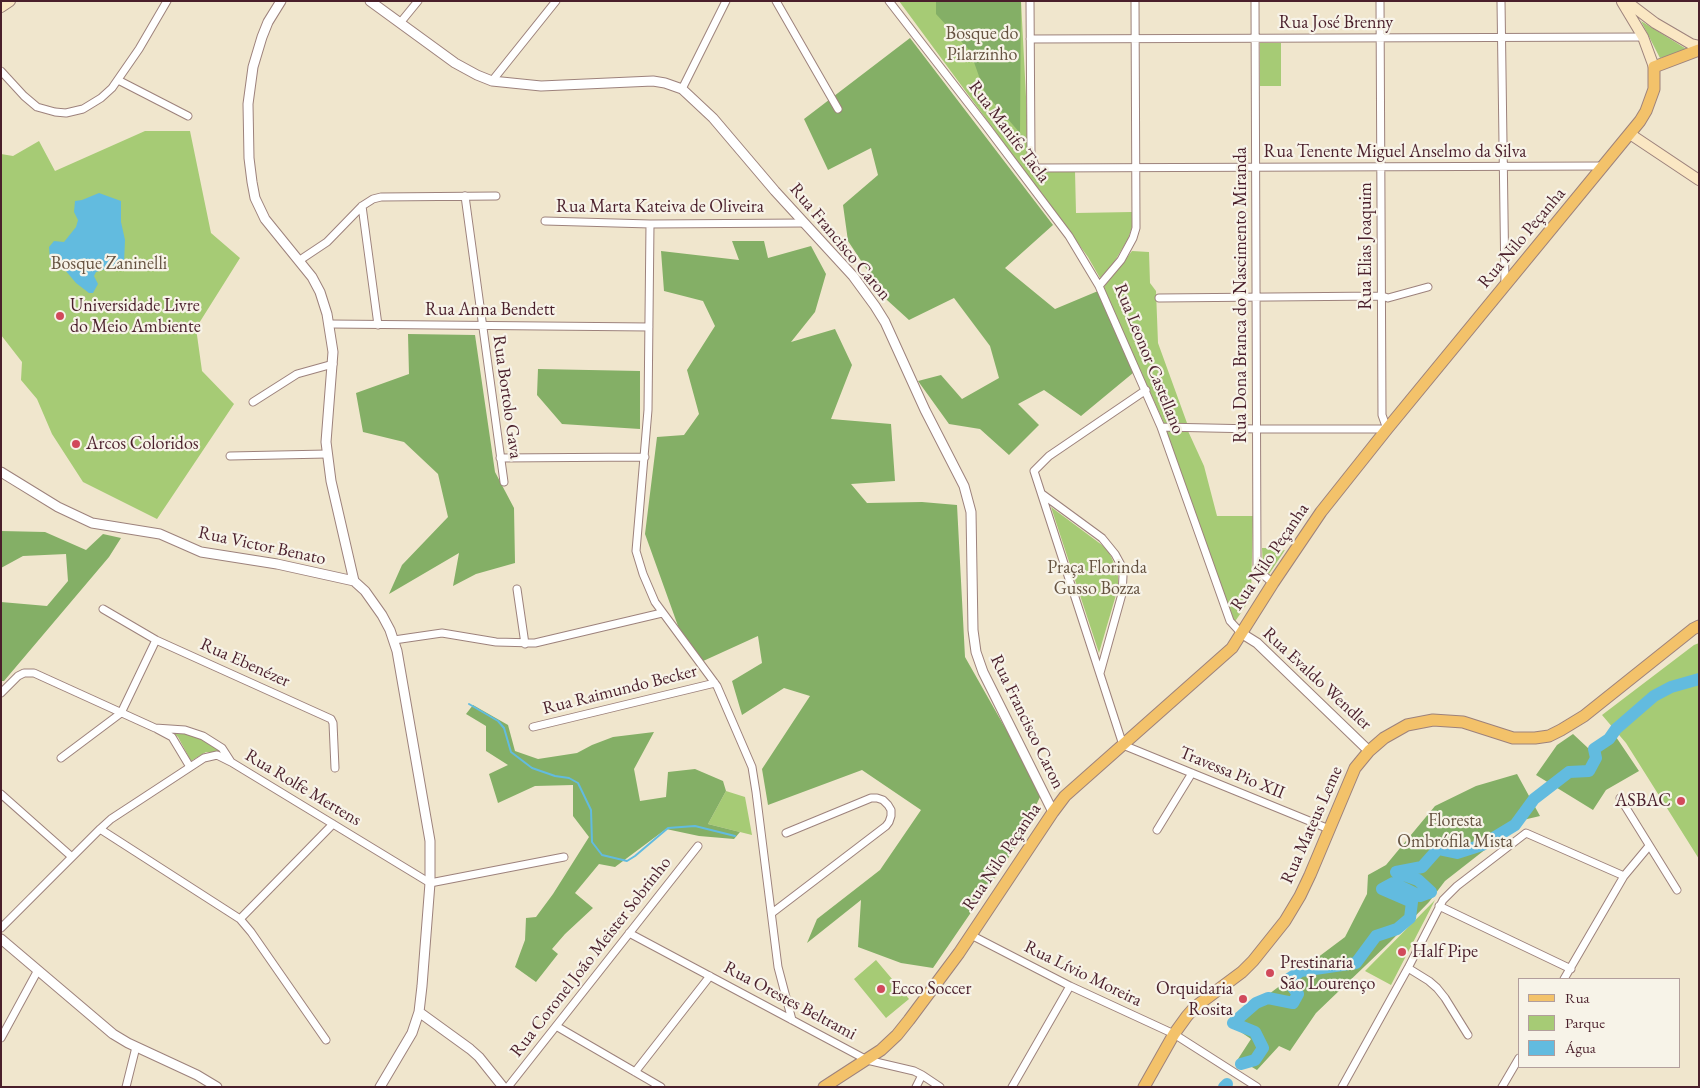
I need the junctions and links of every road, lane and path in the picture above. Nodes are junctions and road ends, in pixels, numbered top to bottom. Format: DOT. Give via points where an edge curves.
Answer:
graph roads {
  1 [pos="10,1"];
  2 [pos="167,1"];
  3 [pos="282,1"];
  4 [pos="370,1"];
  5 [pos="418,1"];
  6 [pos="556,1"];
  7 [pos="726,1"];
  8 [pos="776,1"];
  9 [pos="889,1"];
  10 [pos="1030,1"];
  11 [pos="1135,1"];
  12 [pos="1255,1"];
  13 [pos="1380,1"];
  14 [pos="1501,1"];
  15 [pos="1621,1"];
  16 [pos="1626,1"];
  17 [pos="1,7"];
  18 [pos="400,23"];
  19 [pos="1643,37"];
  20 [pos="1255,38"];
  21 [pos="1380,38"];
  22 [pos="1502,38"];
  23 [pos="1030,39"];
  24 [pos="1136,39"];
  25 [pos="1699,48"];
  26 [pos="1654,67"];
  27 [pos="1,71"];
  28 [pos="118,80"];
  29 [pos="492,81"];
  30 [pos="682,89"];
  31 [pos="838,109"];
  32 [pos="188,116"];
  33 [pos="1630,134"];
  34 [pos="1504,166"];
  35 [pos="1604,166"];
  36 [pos="1136,167"];
  37 [pos="1256,167"];
  38 [pos="1381,167"];
  39 [pos="1699,180"];
  40 [pos="466,196"];
  41 [pos="496,196"];
  42 [pos="362,206"];
  43 [pos="545,222"];
  44 [pos="804,223"];
  45 [pos="650,224"];
  46 [pos="300,260"];
  47 [pos="1099,286"];
  48 [pos="1505,286"];
  49 [pos="1428,287"];
  50 [pos="1382,296"];
  51 [pos="1159,298"];
  52 [pos="1256,298"];
  53 [pos="330,324"];
  54 [pos="378,325"];
  55 [pos="483,325"];
  56 [pos="649,327"];
  57 [pos="333,364"];
  58 [pos="1146,390"];
  59 [pos="253,402"];
  60 [pos="1161,427"];
  61 [pos="1257,429"];
  62 [pos="1387,429"];
  63 [pos="326,454"];
  64 [pos="230,456"];
  65 [pos="645,457"];
  66 [pos="500,458"];
  67 [pos="1,472"];
  68 [pos="504,482"];
  69 [pos="1042,494"];
  70 [pos="354,581"];
  71 [pos="1273,583"];
  72 [pos="517,589"];
  73 [pos="104,609"];
  74 [pos="662,613"];
  75 [pos="1699,626"];
  76 [pos="1241,633"];
  77 [pos="156,640"];
  78 [pos="394,640"];
  79 [pos="525,644"];
  80 [pos="1100,675"];
  81 [pos="715,683"];
  82 [pos="1,693"];
  83 [pos="121,713"];
  84 [pos="533,727"];
  85 [pos="155,728"];
  86 [pos="1122,745"];
  87 [pos="1369,751"];
  88 [pos="61,758"];
  89 [pos="231,762"];
  90 [pos="190,767"];
  91 [pos="335,768"];
  92 [pos="1192,773"];
  93 [pos="1,794"];
  94 [pos="1620,798"];
  95 [pos="1053,812"];
  96 [pos="333,824"];
  97 [pos="100,828"];
  98 [pos="1329,829"];
  99 [pos="1157,830"];
  100 [pos="786,833"];
  101 [pos="698,846"];
  102 [pos="1650,846"];
  103 [pos="72,857"];
  104 [pos="564,857"];
  105 [pos="1624,876"];
  106 [pos="430,883"];
  107 [pos="1677,890"];
  108 [pos="1439,906"];
  109 [pos="772,913"];
  110 [pos="240,919"];
  111 [pos="1,928"];
  112 [pos="629,933"];
  113 [pos="971,936"];
  114 [pos="1,939"];
  115 [pos="1408,968"];
  116 [pos="1571,969"];
  117 [pos="38,970"];
  118 [pos="710,976"];
  119 [pos="1565,978"];
  120 [pos="1070,986"];
  121 [pos="419,1012"];
  122 [pos="792,1020"];
  123 [pos="556,1026"];
  124 [pos="1174,1034"];
  125 [pos="1468,1035"];
  126 [pos="1,1038"];
  127 [pos="326,1040"];
  128 [pos="136,1047"];
  129 [pos="867,1060"];
  130 [pos="1518,1060"];
  131 [pos="635,1072"];
  132 [pos="922,1074"];
  133 [pos="126,1087"];
  134 [pos="217,1087"];
  135 [pos="380,1087"];
  136 [pos="503,1087"];
  137 [pos="508,1087"];
  138 [pos="661,1087"];
  139 [pos="824,1087"];
  140 [pos="916,1087"];
  141 [pos="940,1087"];
  142 [pos="1012,1087"];
  143 [pos="1144,1087"];
  144 [pos="1257,1087"];
  145 [pos="1342,1087"];
  146 [pos="1502,1087"];
  1 -- 17 [label="main road"];
  2 -- 28 [label="street"];
  3 -- 46 [label="street" via="268,22 253,67 248,104 250,158 259,208 271,228"];
  4 -- 18 [label="street, Rua Francisco Caron"];
  5 -- 18 [label="street"];
  6 -- 29 [label="street"];
  7 -- 30 [label="street"];
  8 -- 31 [label="street"];
  9 -- 47 [label="street, Rua Manife Tacla" via="1063,228"];
  10 -- 23 [label="street"];
  11 -- 24 [label="street, Rua Leonor Castellano"];
  12 -- 20 [label="street, Rua Dona Branca do Nascimento Miranda"];
  13 -- 21 [label="street, Rua Elias Joaquim"];
  14 -- 22 [label="street"];
  15 -- 19 [label="main road, Rua Nilo Peçanha"];
  16 -- 25 [label="main road" via="1655,23"];
  18 -- 29 [label="street, Rua Francisco Caron" via="462,67"];
  19 -- 22 [label="street, Rua José Brenny"];
  19 -- 26 [label="main road, Rua Nilo Peçanha"];
  20 -- 21 [label="street, Rua José Brenny"];
  20 -- 24 [label="street, Rua José Brenny"];
  20 -- 37 [label="street, Rua Dona Branca do Nascimento Miranda"];
  21 -- 22 [label="street, Rua José Brenny"];
  21 -- 38 [label="street, Rua Elias Joaquim"];
  22 -- 34 [label="street"];
  23 -- 24 [label="street, Rua José Brenny"];
  23 -- 36 [label="street, Rua Tenente Miguel Anselmo da Silva" via="1031,155 1036,168"];
  24 -- 36 [label="street, Rua Leonor Castellano"];
  25 -- 26 [label="main road"];
  26 -- 33 [label="main road, Rua Nilo Peçanha" via="1651,100"];
  27 -- 28 [label="street" via="30,102 55,112 74,112 92,105"];
  28 -- 32 [label="street"];
  29 -- 30 [label="street, Rua Francisco Caron" via="541,86 654,81"];
  30 -- 44 [label="street, Rua Francisco Caron" via="719,124"];
  33 -- 35 [label="main road, Rua Nilo Peçanha"];
  33 -- 39 [label="main road"];
  34 -- 35 [label="street, Rua Tenente Miguel Anselmo da Silva"];
  34 -- 38 [label="street, Rua Tenente Miguel Anselmo da Silva"];
  34 -- 48 [label="street"];
  35 -- 48 [label="main road, Rua Nilo Peçanha"];
  36 -- 37 [label="street, Rua Tenente Miguel Anselmo da Silva"];
  36 -- 47 [label="street, Rua Leonor Castellano" via="1133,238 1121,260"];
  37 -- 38 [label="street, Rua Tenente Miguel Anselmo da Silva"];
  37 -- 52 [label="street, Rua Dona Branca do Nascimento Miranda"];
  38 -- 50 [label="street, Rua Elias Joaquim"];
  40 -- 41 [label="street"];
  40 -- 42 [label="street" via="376,198"];
  40 -- 55 [label="street, Rua Bortolo Gava"];
  42 -- 46 [label="street" via="332,238"];
  42 -- 54 [label="street"];
  43 -- 45 [label="street, Rua Marta Kateiva de Oliveira"];
  44 -- 45 [label="street, Rua Marta Kateiva de Oliveira"];
  44 -- 95 [label="street, Rua Francisco Caron" via="853,276 875,306 964,486 971,512 976,652"];
  45 -- 56 [label="street"];
  46 -- 53 [label="street" via="316,284"];
  47 -- 58 [label="street, Rua Leonor Castellano"];
  48 -- 62 [label="main road, Rua Nilo Peçanha"];
  49 -- 50 [label="street" via="1392,298"];
  50 -- 52 [label="street"];
  50 -- 62 [label="street, Rua Elias Joaquim" via="1382,415"];
  51 -- 52 [label="street"];
  52 -- 61 [label="street, Rua Dona Branca do Nascimento Miranda"];
  53 -- 54 [label="street, Rua Anna Bendett"];
  53 -- 57 [label="street"];
  54 -- 55 [label="street, Rua Anna Bendett"];
  55 -- 56 [label="street, Rua Anna Bendett"];
  55 -- 66 [label="street, Rua Bortolo Gava"];
  56 -- 65 [label="street"];
  57 -- 59 [label="street" via="297,374"];
  57 -- 63 [label="street"];
  58 -- 60 [label="street, Rua Leonor Castellano"];
  58 -- 69 [label="street" via="1049,456 1034,470"];
  60 -- 61 [label="street"];
  60 -- 76 [label="street, Rua Leonor Castellano" via="1230,621"];
  61 -- 62 [label="street"];
  61 -- 71 [label="street, Rua Dona Branca do Nascimento Miranda" via="1258,565 1262,574"];
  62 -- 71 [label="main road, Rua Nilo Peçanha" via="1321,512"];
  63 -- 64 [label="street"];
  63 -- 70 [label="street"];
  65 -- 66 [label="street"];
  65 -- 74 [label="street" via="635,542 648,589"];
  66 -- 68 [label="street, Rua Bortolo Gava"];
  67 -- 70 [label="street, Rua Victor Benato" via="58,507 92,523 160,534 201,552"];
  69 -- 80 [label="street"];
  69 -- 80 [label="street" via="1102,538 1121,565 1122,594"];
  70 -- 78 [label="street" via="382,615"];
  71 -- 76 [label="main road, Rua Nilo Peçanha"];
  72 -- 79 [label="street"];
  73 -- 77 [label="street, Rua Ebenézer"];
  74 -- 79 [label="street" via="546,642"];
  74 -- 81 [label="street"];
  75 -- 87 [label="main road, Rua Mateus Leme" via="1584,716 1549,736 1512,738 1463,722 1420,721 1384,738"];
  76 -- 86 [label="main road, Rua Nilo Peçanha" via="1228,652"];
  76 -- 87 [label="street, Rua Evaldo Wendler" via="1257,643"];
  77 -- 83 [label="street"];
  77 -- 91 [label="street, Rua Ebenézer" via="331,719"];
  78 -- 79 [label="street" via="442,633"];
  78 -- 106 [label="street" via="428,831"];
  80 -- 86 [label="street"];
  81 -- 84 [label="street, Rua Raimundo Becker"];
  81 -- 109 [label="street" via="752,767"];
  82 -- 83 [label="street, Rua Rolfe Mertens" via="24,672 39,674"];
  83 -- 85 [label="street, Rua Rolfe Mertens"];
  83 -- 88 [label="street"];
  85 -- 89 [label="street, Rua Rolfe Mertens" via="185,730 203,736 222,748"];
  85 -- 90 [label="street" via="172,737"];
  86 -- 92 [label="street, Travessa Pio XII"];
  86 -- 95 [label="main road, Rua Nilo Peçanha" via="1071,790"];
  87 -- 98 [label="main road, Rua Mateus Leme" via="1351,775"];
  89 -- 90 [label="street" via="212,755"];
  89 -- 96 [label="street, Rua Rolfe Mertens"];
  90 -- 97 [label="street"];
  92 -- 98 [label="street, Travessa Pio XII"];
  92 -- 99 [label="street"];
  93 -- 103 [label="street"];
  94 -- 102 [label="street"];
  95 -- 113 [label="main road, Rua Nilo Peçanha"];
  96 -- 106 [label="street, Rua Rolfe Mertens"];
  96 -- 110 [label="street"];
  97 -- 103 [label="street"];
  97 -- 110 [label="street"];
  98 -- 124 [label="main road, Rua Mateus Leme" via="1300,896 1273,937 1242,972 1195,1008"];
  100 -- 109 [label="street" via="871,798 883,800 890,810 886,826"];
  101 -- 112 [label="street, Rua Coronel João Meister Sobrinho"];
  102 -- 105 [label="street"];
  102 -- 107 [label="street"];
  103 -- 111 [label="street"];
  104 -- 106 [label="street"];
  105 -- 108 [label="street" via="1526,833 1452,890"];
  105 -- 116 [label="street"];
  106 -- 121 [label="street"];
  108 -- 115 [label="street"];
  108 -- 116 [label="street"];
  109 -- 122 [label="street" via="778,968"];
  110 -- 127 [label="street"];
  112 -- 118 [label="street, Rua Orestes Beltrami"];
  112 -- 123 [label="street, Rua Coronel João Meister Sobrinho"];
  113 -- 120 [label="street, Rua Lívio Moreira"];
  113 -- 129 [label="main road, Rua Nilo Peçanha" via="897,1035"];
  114 -- 117 [label="street"];
  115 -- 125 [label="street" via="1437,988"];
  115 -- 145 [label="street"];
  116 -- 119 [label="street"];
  117 -- 126 [label="street"];
  117 -- 128 [label="street" via="106,1030"];
  118 -- 122 [label="street, Rua Orestes Beltrami"];
  118 -- 131 [label="street"];
  120 -- 124 [label="street, Rua Lívio Moreira"];
  120 -- 142 [label="street"];
  121 -- 135 [label="street" via="412,1033"];
  121 -- 136 [label="street" via="479,1057"];
  122 -- 129 [label="street, Rua Orestes Beltrami"];
  123 -- 131 [label="street"];
  123 -- 137 [label="street, Rua Coronel João Meister Sobrinho"];
  124 -- 143 [label="main road, Rua Mateus Leme"];
  124 -- 144 [label="street, Rua Lívio Moreira"];
  128 -- 133 [label="street"];
  128 -- 134 [label="street"];
  129 -- 132 [label="street, Rua Orestes Beltrami"];
  129 -- 139 [label="main road, Rua Nilo Peçanha"];
  130 -- 146 [label="street"];
  131 -- 138 [label="street"];
  132 -- 140 [label="street"];
  132 -- 141 [label="street, Rua Orestes Beltrami"];
}
